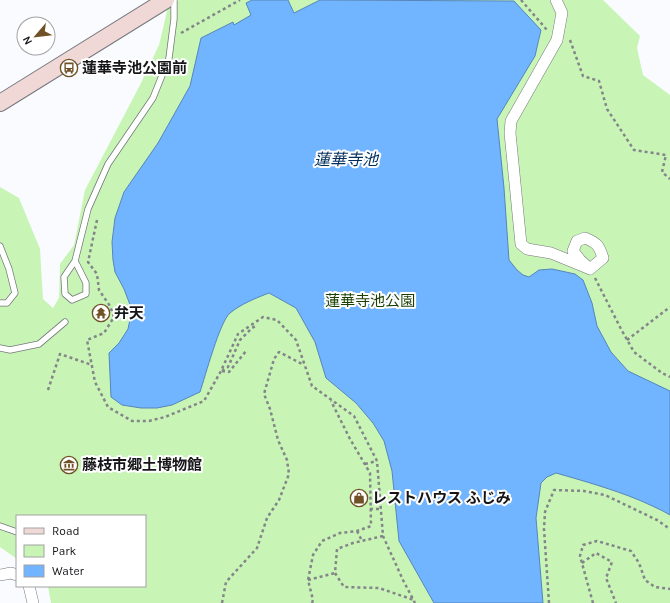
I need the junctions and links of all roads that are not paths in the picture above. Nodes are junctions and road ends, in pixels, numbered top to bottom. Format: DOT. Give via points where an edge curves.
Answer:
graph roads {
  1 [pos="166,0"];
  2 [pos="174,0"];
  3 [pos="556,0"];
  4 [pos="0,103"];
  5 [pos="0,246"];
  6 [pos="75,261"];
  7 [pos="590,269"];
  8 [pos="0,304"];
  9 [pos="65,322"];
  10 [pos="0,348"];
  11 [pos="0,526"];
  12 [pos="16,532"];
  13 [pos="0,575"];
  14 [pos="16,575"];
  15 [pos="29,587"];
  16 [pos="33,603"];
  1 -- 4 [label="street"];
  2 -- 6 [label="lane" via="169,58 153,98 108,164 88,209"];
  3 -- 7 [label="street" via="562,13 557,40 511,121 521,244 527,249 551,253"];
  5 -- 8 [label="lane" via="15,294 7,303"];
  6 -- 6 [label="lane" via="86,283 86,294 72,300 65,294 64,277"];
  9 -- 10 [label="lane" via="39,344 10,350"];
  11 -- 12 [label="lane"];
  13 -- 14 [label="street"];
  15 -- 16 [label="street"];
}
